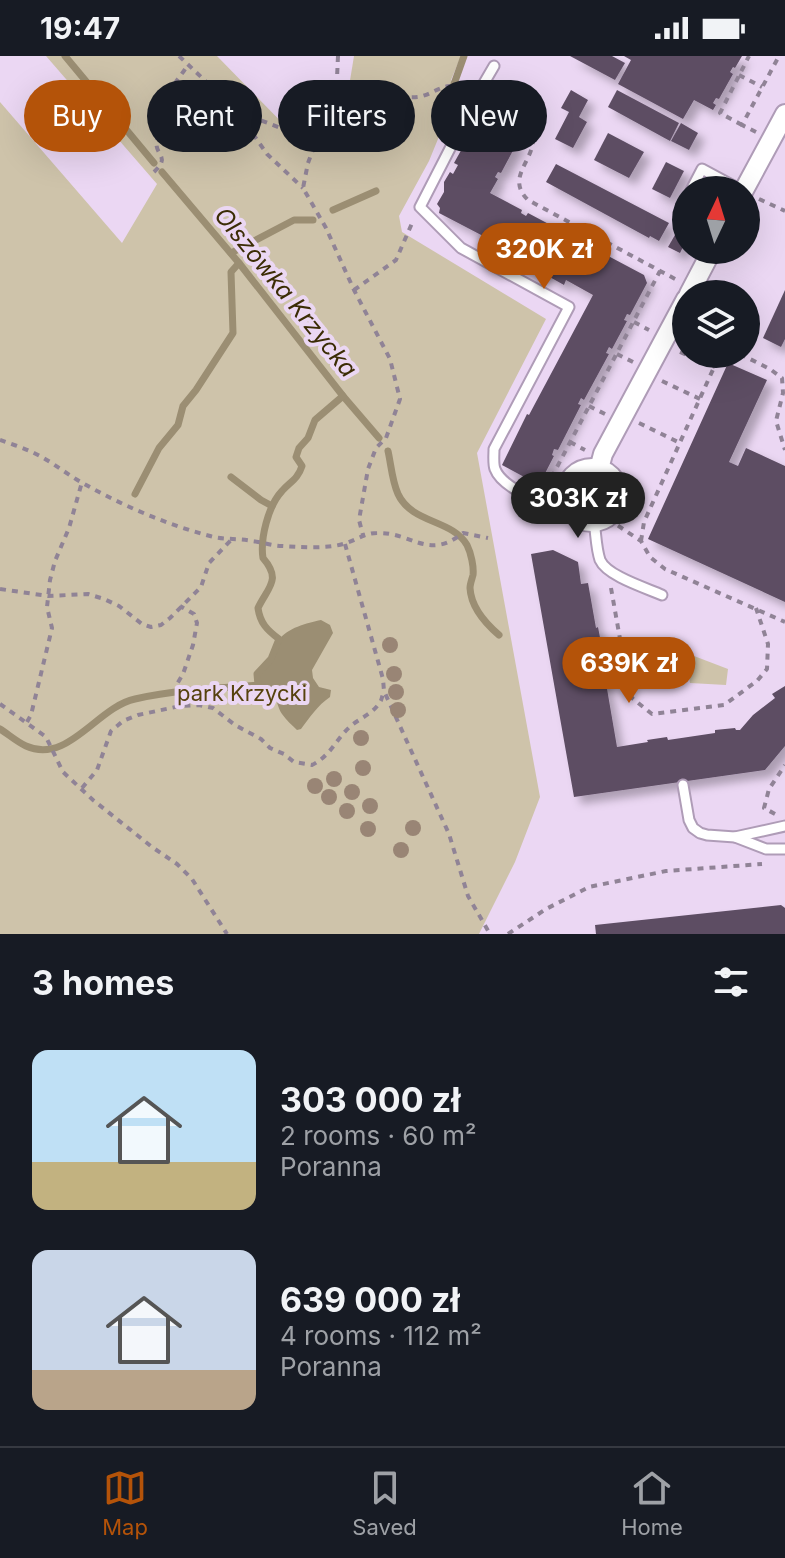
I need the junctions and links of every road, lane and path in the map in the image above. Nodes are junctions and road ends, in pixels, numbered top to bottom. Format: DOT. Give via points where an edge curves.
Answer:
graph roads {
  1 [pos="179,56"];
  2 [pos="338,56"];
  3 [pos="749,56"];
  4 [pos="779,56"];
  5 [pos="188,64"];
  6 [pos="494,66"];
  7 [pos="739,75"];
  8 [pos="205,80"];
  9 [pos="337,80"];
  10 [pos="762,87"];
  11 [pos="785,114"];
  12 [pos="742,125"];
  13 [pos="771,139"];
  14 [pos="262,147"];
  15 [pos="312,152"];
  16 [pos="529,152"];
  17 [pos="154,172"];
  18 [pos="698,176"];
  19 [pos="715,176"];
  20 [pos="755,176"];
  21 [pos="303,188"];
  22 [pos="760,199"];
  23 [pos="420,207"];
  24 [pos="785,211"];
  25 [pos="354,290"];
  26 [pos="672,326"];
  27 [pos="760,364"];
  28 [pos="714,368"];
  29 [pos="647,374"];
  30 [pos="700,399"];
  31 [pos="624,415"];
  32 [pos="0,440"];
  33 [pos="680,443"];
  34 [pos="785,450"];
  35 [pos="599,469"];
  36 [pos="561,478"];
  37 [pos="82,482"];
  38 [pos="539,501"];
  39 [pos="568,507"];
  40 [pos="601,518"];
  41 [pos="363,535"];
  42 [pos="488,538"];
  43 [pos="232,539"];
  44 [pos="641,541"];
  45 [pos="345,544"];
  46 [pos="609,570"];
  47 [pos="0,589"];
  48 [pos="662,595"];
  49 [pos="48,596"];
  50 [pos="180,606"];
  51 [pos="756,608"];
  52 [pos="785,622"];
  53 [pos="384,691"];
  54 [pos="0,704"];
  55 [pos="180,706"];
  56 [pos="27,723"];
  57 [pos="785,765"];
  58 [pos="683,785"];
  59 [pos="82,788"];
  60 [pos="777,815"];
  61 [pos="785,826"];
  62 [pos="735,837"];
  63 [pos="785,849"];
  64 [pos="766,864"];
  65 [pos="227,934"];
  66 [pos="490,934"];
  67 [pos="508,934"];
  1 -- 5 [label="path"];
  2 -- 9 [label="path"];
  3 -- 7 [label="path"];
  4 -- 10 [label="path"];
  5 -- 8 [label="path"];
  5 -- 17 [label="path" via="174,86 168,121 156,141 163,159"];
  6 -- 23 [label="lane"];
  7 -- 10 [label="path"];
  7 -- 12 [label="path" via="720,113"];
  10 -- 12 [label="path"];
  11 -- 13 [label="street"];
  12 -- 13 [label="path"];
  13 -- 20 [label="street"];
  14 -- 21 [label="path"];
  15 -- 21 [label="path"];
  16 -- 36 [label="path" via="519,178 528,200 660,271"];
  18 -- 19 [label="lane" via="702,169"];
  21 -- 25 [label="path"];
  22 -- 24 [label="path"];
  23 -- 25 [label="path" via="396,260"];
  23 -- 38 [label="lane" via="461,248 569,307 494,449 494,468 503,481"];
  25 -- 41 [label="path" via="390,359 400,399 368,469 359,520"];
  26 -- 29 [label="street"];
  27 -- 34 [label="path" via="782,378 776,421"];
  28 -- 30 [label="path"];
  29 -- 30 [label="path"];
  29 -- 31 [label="street"];
  30 -- 33 [label="path"];
  31 -- 33 [label="path"];
  31 -- 35 [label="street"];
  32 -- 37 [label="path"];
  33 -- 44 [label="path" via="644,522"];
  35 -- 36 [label="street"];
  35 -- 40 [label="street" via="617,488 617,503"];
  36 -- 38 [label="path"];
  36 -- 39 [label="street"];
  37 -- 43 [label="path" via="161,520"];
  37 -- 49 [label="path"];
  38 -- 39 [label="lane"];
  39 -- 40 [label="street" via="584,520"];
  40 -- 44 [label="path"];
  40 -- 46 [label="lane" via="600,558"];
  41 -- 42 [label="path" via="384,533 436,546 463,533"];
  41 -- 45 [label="path"];
  43 -- 45 [label="path"];
  43 -- 50 [label="path" via="209,563 201,587"];
  44 -- 51 [label="path" via="665,569"];
  45 -- 53 [label="path"];
  46 -- 48 [label="lane"];
  46 -- 51 [label="path" via="632,698 652,714 724,705 757,681 767,669 768,644"];
  47 -- 49 [label="path"];
  49 -- 50 [label="path" via="88,594 151,627 161,625"];
  49 -- 56 [label="path" via="52,628"];
  50 -- 55 [label="path" via="194,614 197,623 177,684"];
  51 -- 52 [label="path"];
  53 -- 55 [label="path" via="377,706 339,738 327,757 312,765 294,762 213,708"];
  53 -- 66 [label="path" via="449,834 468,896"];
  54 -- 56 [label="path"];
  55 -- 59 [label="path" via="138,715 111,731 97,770"];
  56 -- 59 [label="path" via="46,737 63,772"];
  57 -- 60 [label="path" via="764,808"];
  58 -- 62 [label="lane" via="693,828"];
  59 -- 65 [label="path" via="192,879"];
  61 -- 62 [label="lane"];
  62 -- 63 [label="lane" via="766,849"];
  64 -- 67 [label="path" via="666,871 589,887"];
}
